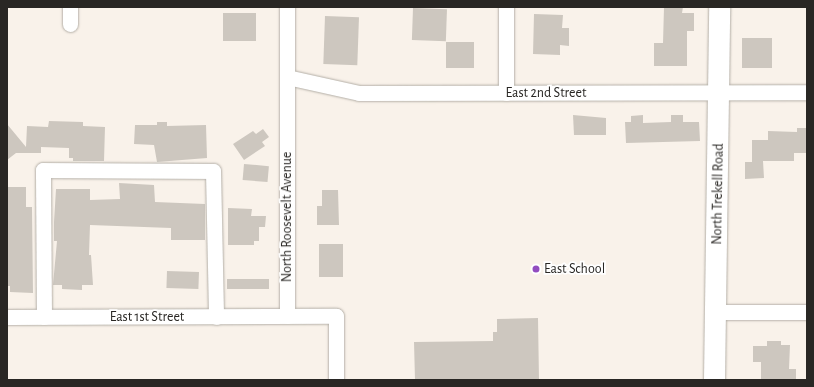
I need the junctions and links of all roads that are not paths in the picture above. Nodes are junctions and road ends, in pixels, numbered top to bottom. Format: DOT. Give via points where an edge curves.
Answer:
graph roads {
  1 [pos="70,7"];
  2 [pos="287,7"];
  3 [pos="506,7"];
  4 [pos="720,7"];
  5 [pos="70,24"];
  6 [pos="287,78"];
  7 [pos="720,92"];
  8 [pos="807,92"];
  9 [pos="506,93"];
  10 [pos="715,312"];
  11 [pos="807,312"];
  12 [pos="288,316"];
  13 [pos="7,317"];
  14 [pos="44,317"];
  15 [pos="216,317"];
  16 [pos="336,380"];
  17 [pos="714,380"];
  1 -- 5 [label="street"];
  2 -- 6 [label="street, North Roosevelt Avenue"];
  3 -- 9 [label="street"];
  4 -- 7 [label="main road, North Trekell Road"];
  6 -- 9 [label="street, East 2nd Street" via="359,93"];
  6 -- 12 [label="street, North Roosevelt Avenue"];
  7 -- 8 [label="street, East 2nd Street"];
  7 -- 9 [label="street, East 2nd Street"];
  7 -- 10 [label="main road, North Trekell Road"];
  10 -- 11 [label="street"];
  10 -- 17 [label="main road, North Trekell Road"];
  12 -- 15 [label="street, East 1st Street"];
  12 -- 16 [label="street" via="336,316"];
  13 -- 14 [label="street, East 1st Street"];
  14 -- 15 [label="street, East 1st Street"];
  14 -- 15 [label="street" via="43,170 213,171"];
}
